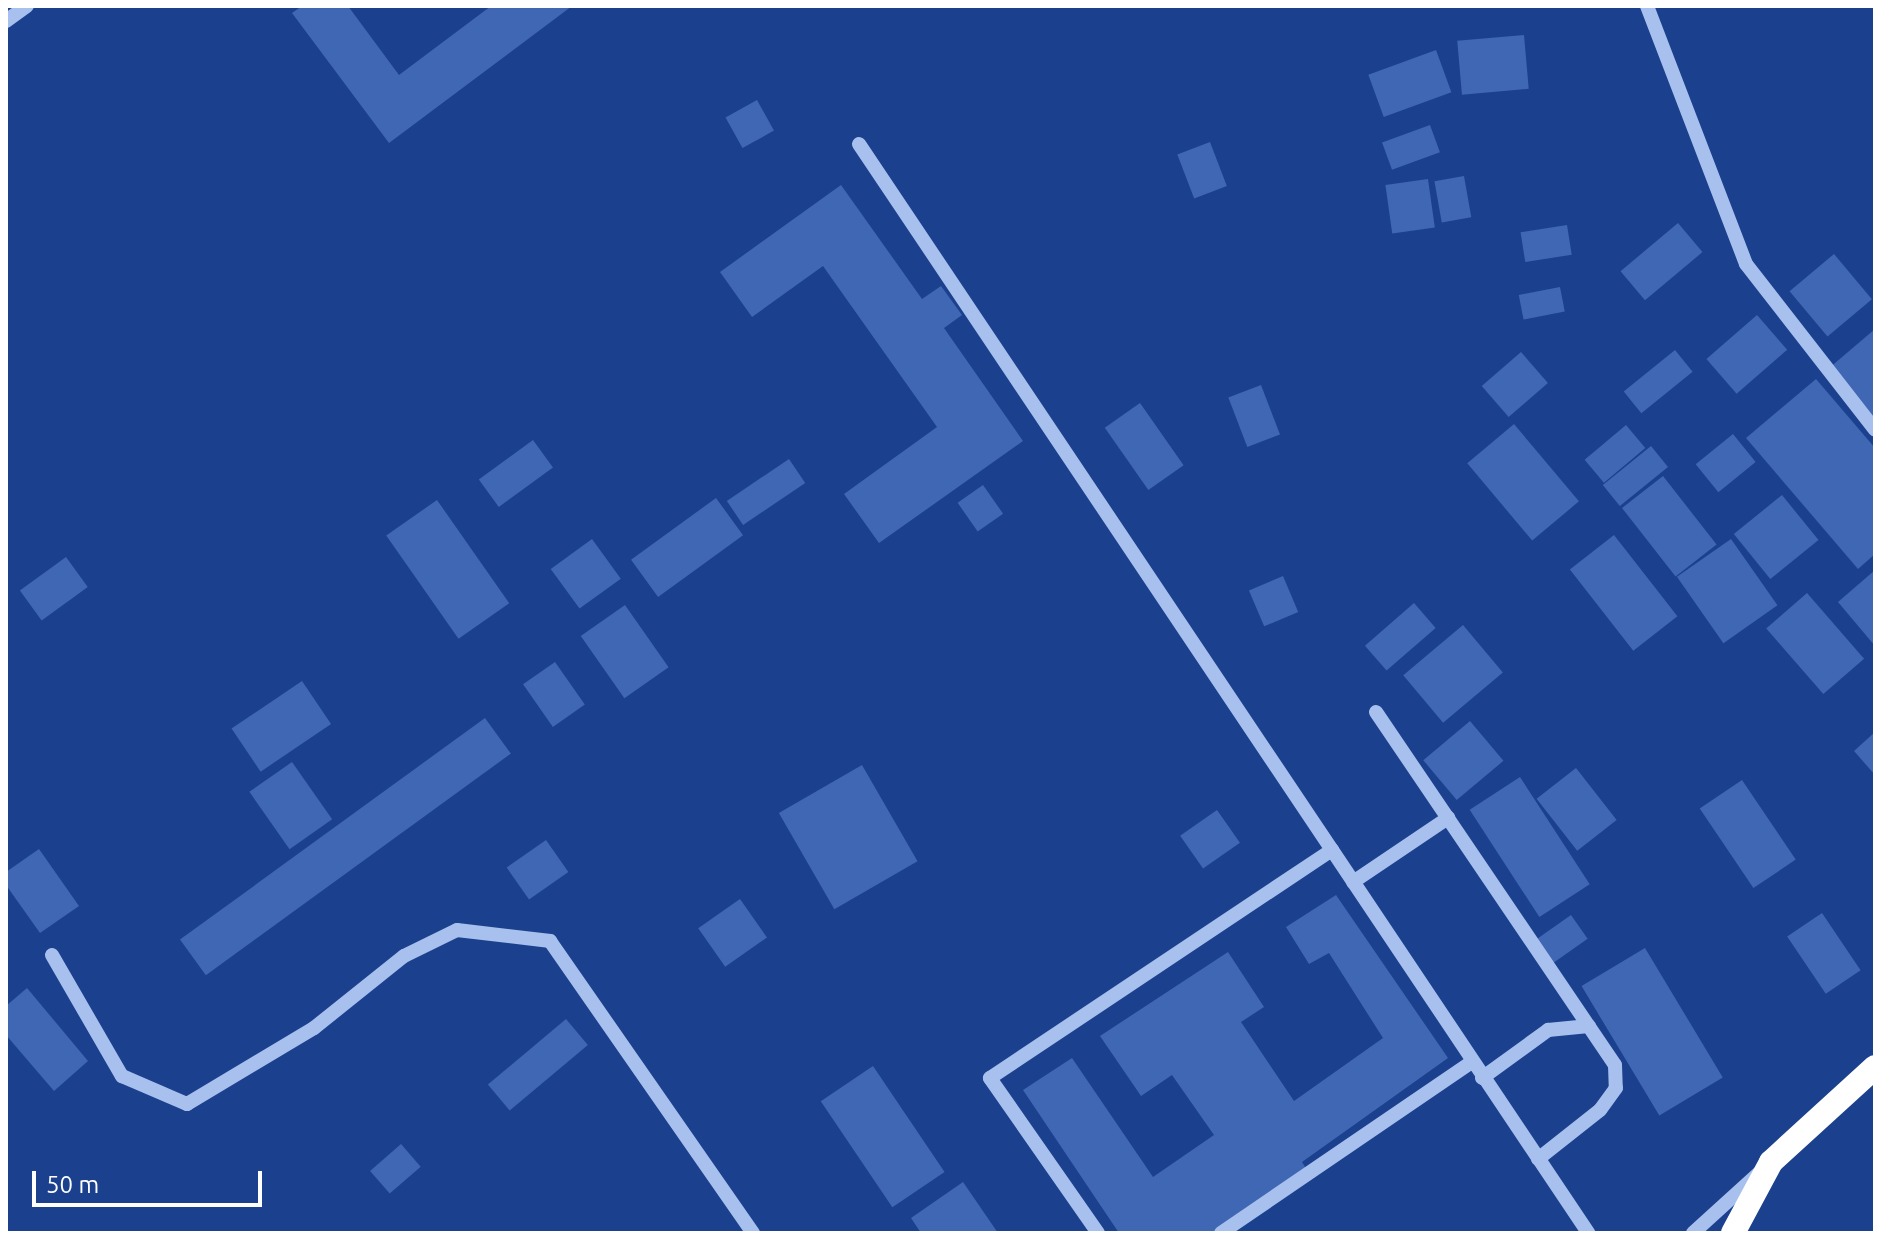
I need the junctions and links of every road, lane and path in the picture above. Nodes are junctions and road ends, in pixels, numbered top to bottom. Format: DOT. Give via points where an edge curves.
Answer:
graph roads {
  1 [pos="27,6"];
  2 [pos="1647,6"];
  3 [pos="6,21"];
  4 [pos="859,144"];
  5 [pos="1875,430"];
  6 [pos="1376,712"];
  7 [pos="1448,818"];
  8 [pos="1332,850"];
  9 [pos="1353,882"];
  10 [pos="52,955"];
  11 [pos="1589,1026"];
  12 [pos="1472,1062"];
  13 [pos="1875,1067"];
  14 [pos="1482,1078"];
  15 [pos="1538,1159"];
  16 [pos="1771,1162"];
  17 [pos="753,1233"];
  18 [pos="1098,1233"];
  19 [pos="1221,1233"];
  20 [pos="1588,1233"];
  21 [pos="1693,1233"];
  22 [pos="1733,1233"];
  1 -- 3 [label="street"];
  2 -- 5 [label="street" via="1746,264"];
  4 -- 8 [label="street"];
  6 -- 7 [label="street"];
  7 -- 9 [label="street"];
  7 -- 11 [label="street"];
  8 -- 9 [label="street"];
  8 -- 18 [label="street" via="990,1078"];
  9 -- 12 [label="street"];
  10 -- 17 [label="street" via="122,1076 187,1104 314,1028 404,956 457,930 550,941"];
  11 -- 14 [label="street" via="1548,1030"];
  11 -- 15 [label="street" via="1615,1065 1616,1088 1600,1110"];
  12 -- 14 [label="street"];
  12 -- 19 [label="street"];
  13 -- 16 [label="highway"];
  14 -- 15 [label="street"];
  15 -- 20 [label="street"];
  16 -- 21 [label="street"];
  16 -- 22 [label="highway"];
}
